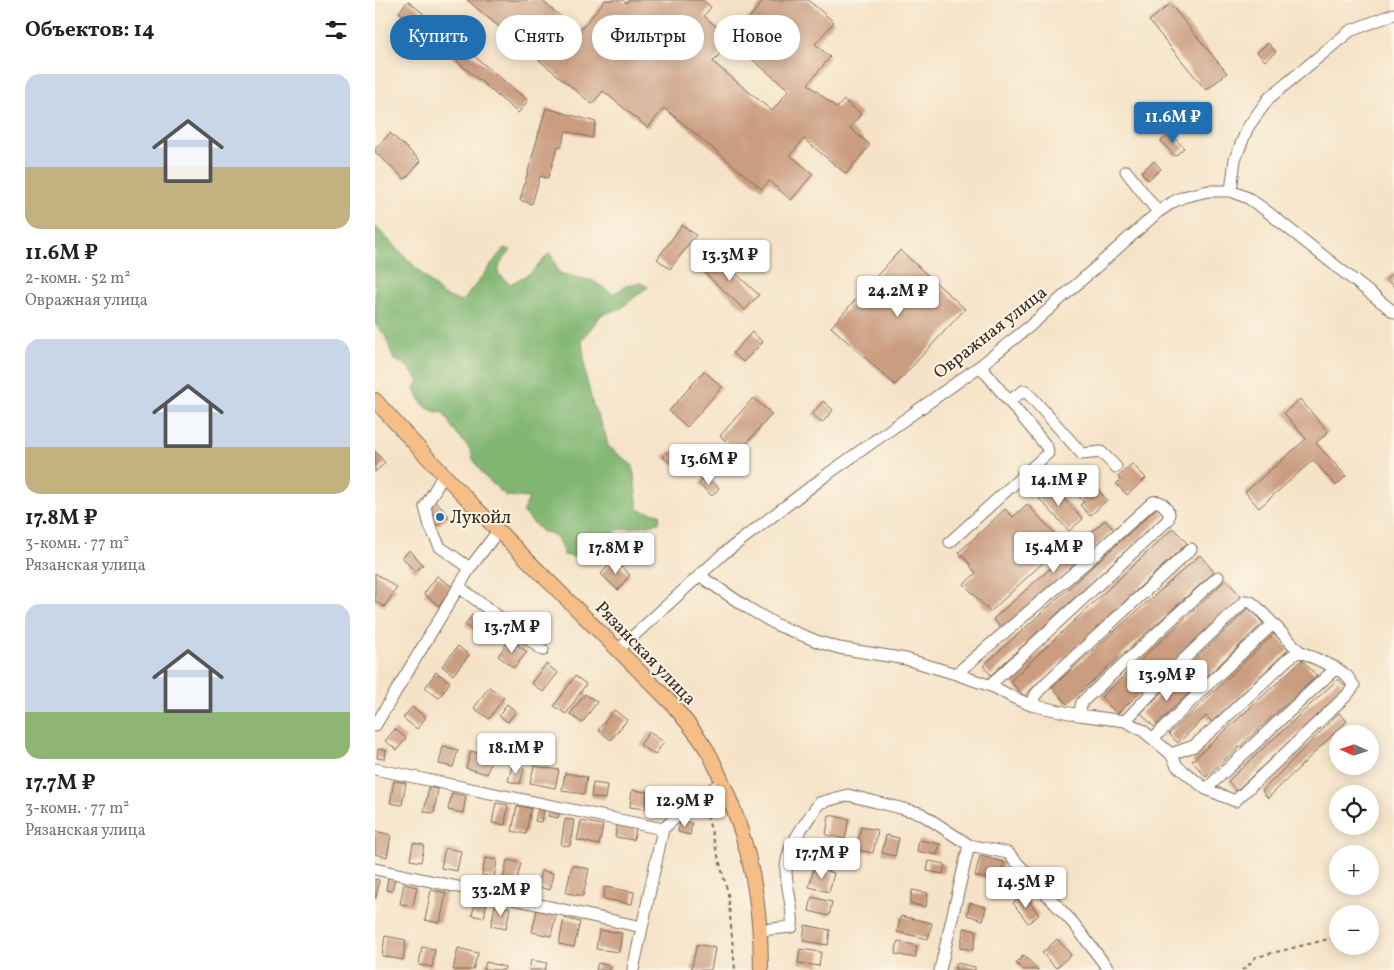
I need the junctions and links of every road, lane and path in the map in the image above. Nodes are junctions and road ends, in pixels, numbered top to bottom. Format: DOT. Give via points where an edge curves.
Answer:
graph roads {
  1 [pos="1394,14"];
  2 [pos="1126,171"];
  3 [pos="1231,191"];
  4 [pos="1158,212"];
  5 [pos="1394,312"];
  6 [pos="979,366"];
  7 [pos="375,400"];
  8 [pos="1009,400"];
  9 [pos="1116,467"];
  10 [pos="444,474"];
  11 [pos="498,531"];
  12 [pos="950,542"];
  13 [pos="1191,549"];
  14 [pos="470,568"];
  15 [pos="700,574"];
  16 [pos="1218,577"];
  17 [pos="459,587"];
  18 [pos="1273,624"];
  19 [pos="543,650"];
  20 [pos="618,650"];
  21 [pos="1299,651"];
  22 [pos="1177,666"];
  23 [pos="1336,668"];
  24 [pos="956,674"];
  25 [pos="990,685"];
  26 [pos="1201,691"];
  27 [pos="1031,705"];
  28 [pos="1079,715"];
  29 [pos="1125,721"];
  30 [pos="375,726"];
  31 [pos="1153,739"];
  32 [pos="1171,754"];
  33 [pos="375,769"];
  34 [pos="722,782"];
  35 [pos="1206,789"];
  36 [pos="702,797"];
  37 [pos="663,829"];
  38 [pos="969,845"];
  39 [pos="375,870"];
  40 [pos="642,927"];
  41 [pos="760,930"];
  42 [pos="1329,939"];
  43 [pos="633,970"];
  44 [pos="735,970"];
  45 [pos="761,970"];
  46 [pos="939,970"];
  47 [pos="1109,970"];
  48 [pos="1242,970"];
  1 -- 3 [label="street" via="1350,31 1269,98 1248,127 1235,158"];
  2 -- 4 [label="street"];
  3 -- 4 [label="street, Овражная улица" via="1207,191 1183,197"];
  3 -- 5 [label="street, Овражная улица" via="1264,209"];
  4 -- 6 [label="street, Овражная улица" via="1030,326"];
  6 -- 8 [label="street"];
  6 -- 15 [label="street, Овражная улица" via="825,476"];
  7 -- 10 [label="main road, Рязанская улица"];
  8 -- 9 [label="street" via="1026,391 1082,454 1101,452"];
  8 -- 12 [label="street" via="1047,447 1048,453"];
  10 -- 11 [label="main road, Рязанская улица"];
  10 -- 14 [label="street" via="425,507 430,526 441,546"];
  11 -- 14 [label="street"];
  11 -- 20 [label="main road, Рязанская улица"];
  13 -- 27 [label="street" via="1047,682"];
  14 -- 17 [label="street"];
  15 -- 20 [label="street, Овражная улица"];
  15 -- 24 [label="street" via="777,625 819,642 906,659"];
  16 -- 28 [label="street" via="1082,702"];
  17 -- 19 [label="street"];
  17 -- 30 [label="street"];
  18 -- 21 [label="street"];
  18 -- 22 [label="street" via="1251,602 1245,601"];
  18 -- 26 [label="street"];
  20 -- 34 [label="main road, Рязанская улица" via="691,726 708,751"];
  21 -- 23 [label="street"];
  21 -- 32 [label="street" via="1194,746"];
  22 -- 26 [label="street"];
  22 -- 29 [label="street"];
  23 -- 35 [label="street"];
  23 -- 35 [label="street" via="1354,686 1347,696 1235,801"];
  24 -- 25 [label="street"];
  24 -- 25 [label="street" via="1153,502 1162,503 1169,513 1168,520"];
  25 -- 27 [label="street"];
  26 -- 31 [label="street"];
  27 -- 28 [label="street"];
  28 -- 29 [label="street"];
  29 -- 31 [label="street"];
  31 -- 32 [label="street"];
  32 -- 35 [label="street" via="1177,766"];
  33 -- 37 [label="street"];
  34 -- 36 [label="street"];
  34 -- 41 [label="main road, Рязанская улица" via="746,843"];
  36 -- 37 [label="street"];
  36 -- 44 [label="path" via="728,893"];
  37 -- 40 [label="street"];
  38 -- 41 [label="street" via="920,813 849,795 819,803 792,845 786,868 792,927"];
  38 -- 46 [label="street"];
  38 -- 47 [label="street" via="1008,853 1074,924"];
  39 -- 40 [label="street"];
  40 -- 43 [label="street"];
  41 -- 45 [label="main road, Рязанская улица"];
  42 -- 48 [label="path" via="1256,957"];
}
